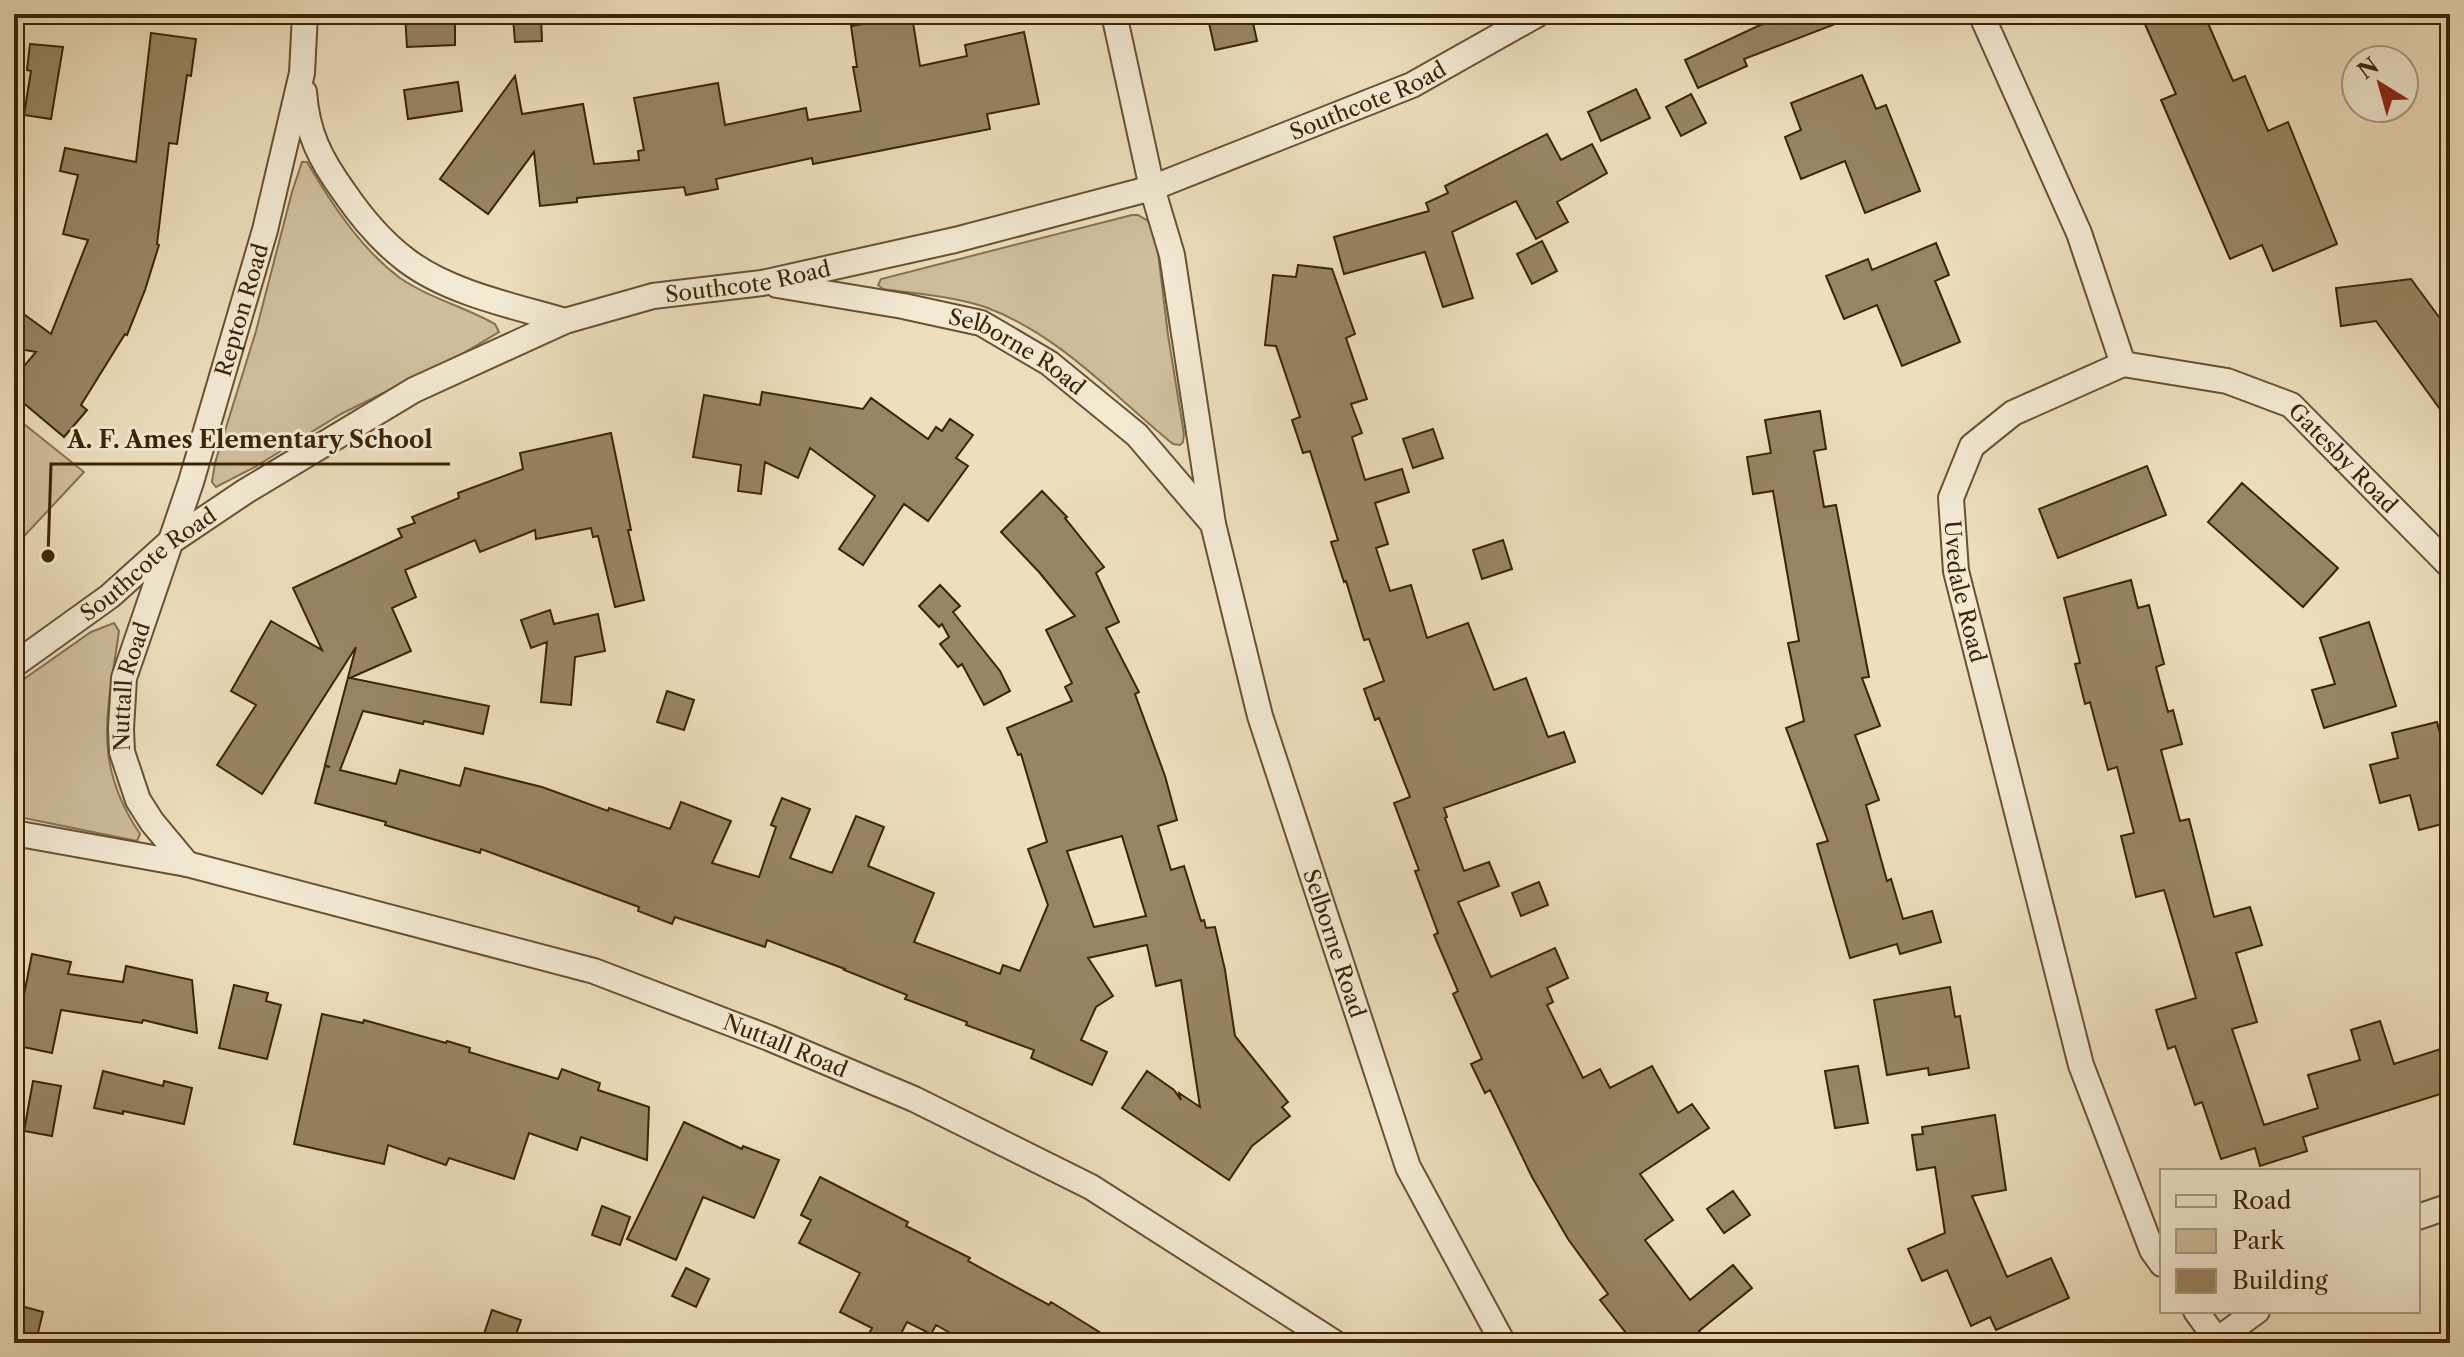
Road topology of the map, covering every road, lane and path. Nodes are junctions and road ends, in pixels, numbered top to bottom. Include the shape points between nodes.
1 (305, 14) edge
2 (1114, 14) edge
3 (1538, 14) edge
4 (1981, 14) edge
5 (302, 73) junction
6 (1152, 188) junction
7 (762, 283) junction
8 (565, 321) junction
9 (2123, 364) junction
10 (1213, 524) junction
11 (170, 542) junction
12 (2450, 566) edge
13 (14, 665) edge
14 (14, 833) edge
15 (187, 864) junction
16 (2450, 1206) edge
17 (2420, 1216) edge
18 (2160, 1261) edge
19 (2197, 1313) edge
20 (2254, 1313) edge
21 (2217, 1342) edge
22 (1335, 1343) edge
23 (1503, 1343) edge

1 - 5 street, Repton Road
2 - 6 street, Selborne Road
3 - 6 street, Southcote Road via 1412,85
4 - 9 street via 2079,233
5 - 8 street, Repton Road via 314,143 352,205 382,240 408,261 474,294
5 - 11 street, Repton Road via 265,230
6 - 7 street, Southcote Road
6 - 10 street, Selborne Road via 1172,255
7 - 8 street, Southcote Road via 653,296
7 - 10 street, Selborne Road via 981,323 1049,363 1137,435
8 - 11 street, Southcote Road via 414,390
9 - 12 street, Gatesby Road via 2227,381 2291,405
9 - 18 street, Uvedale Road via 2013,413 1972,446 1951,498 1956,571 2081,1065
10 - 23 street, Selborne Road via 1260,716 1408,1167
11 - 13 street, Southcote Road via 110,596
11 - 15 street, Nuttall Road via 124,678 121,741 138,800
14 - 15 street, Nuttall Road
15 - 22 street, Nuttall Road via 594,971 769,1038 914,1099 1091,1187
16 - 17 street
19 - 21 street
20 - 21 street

